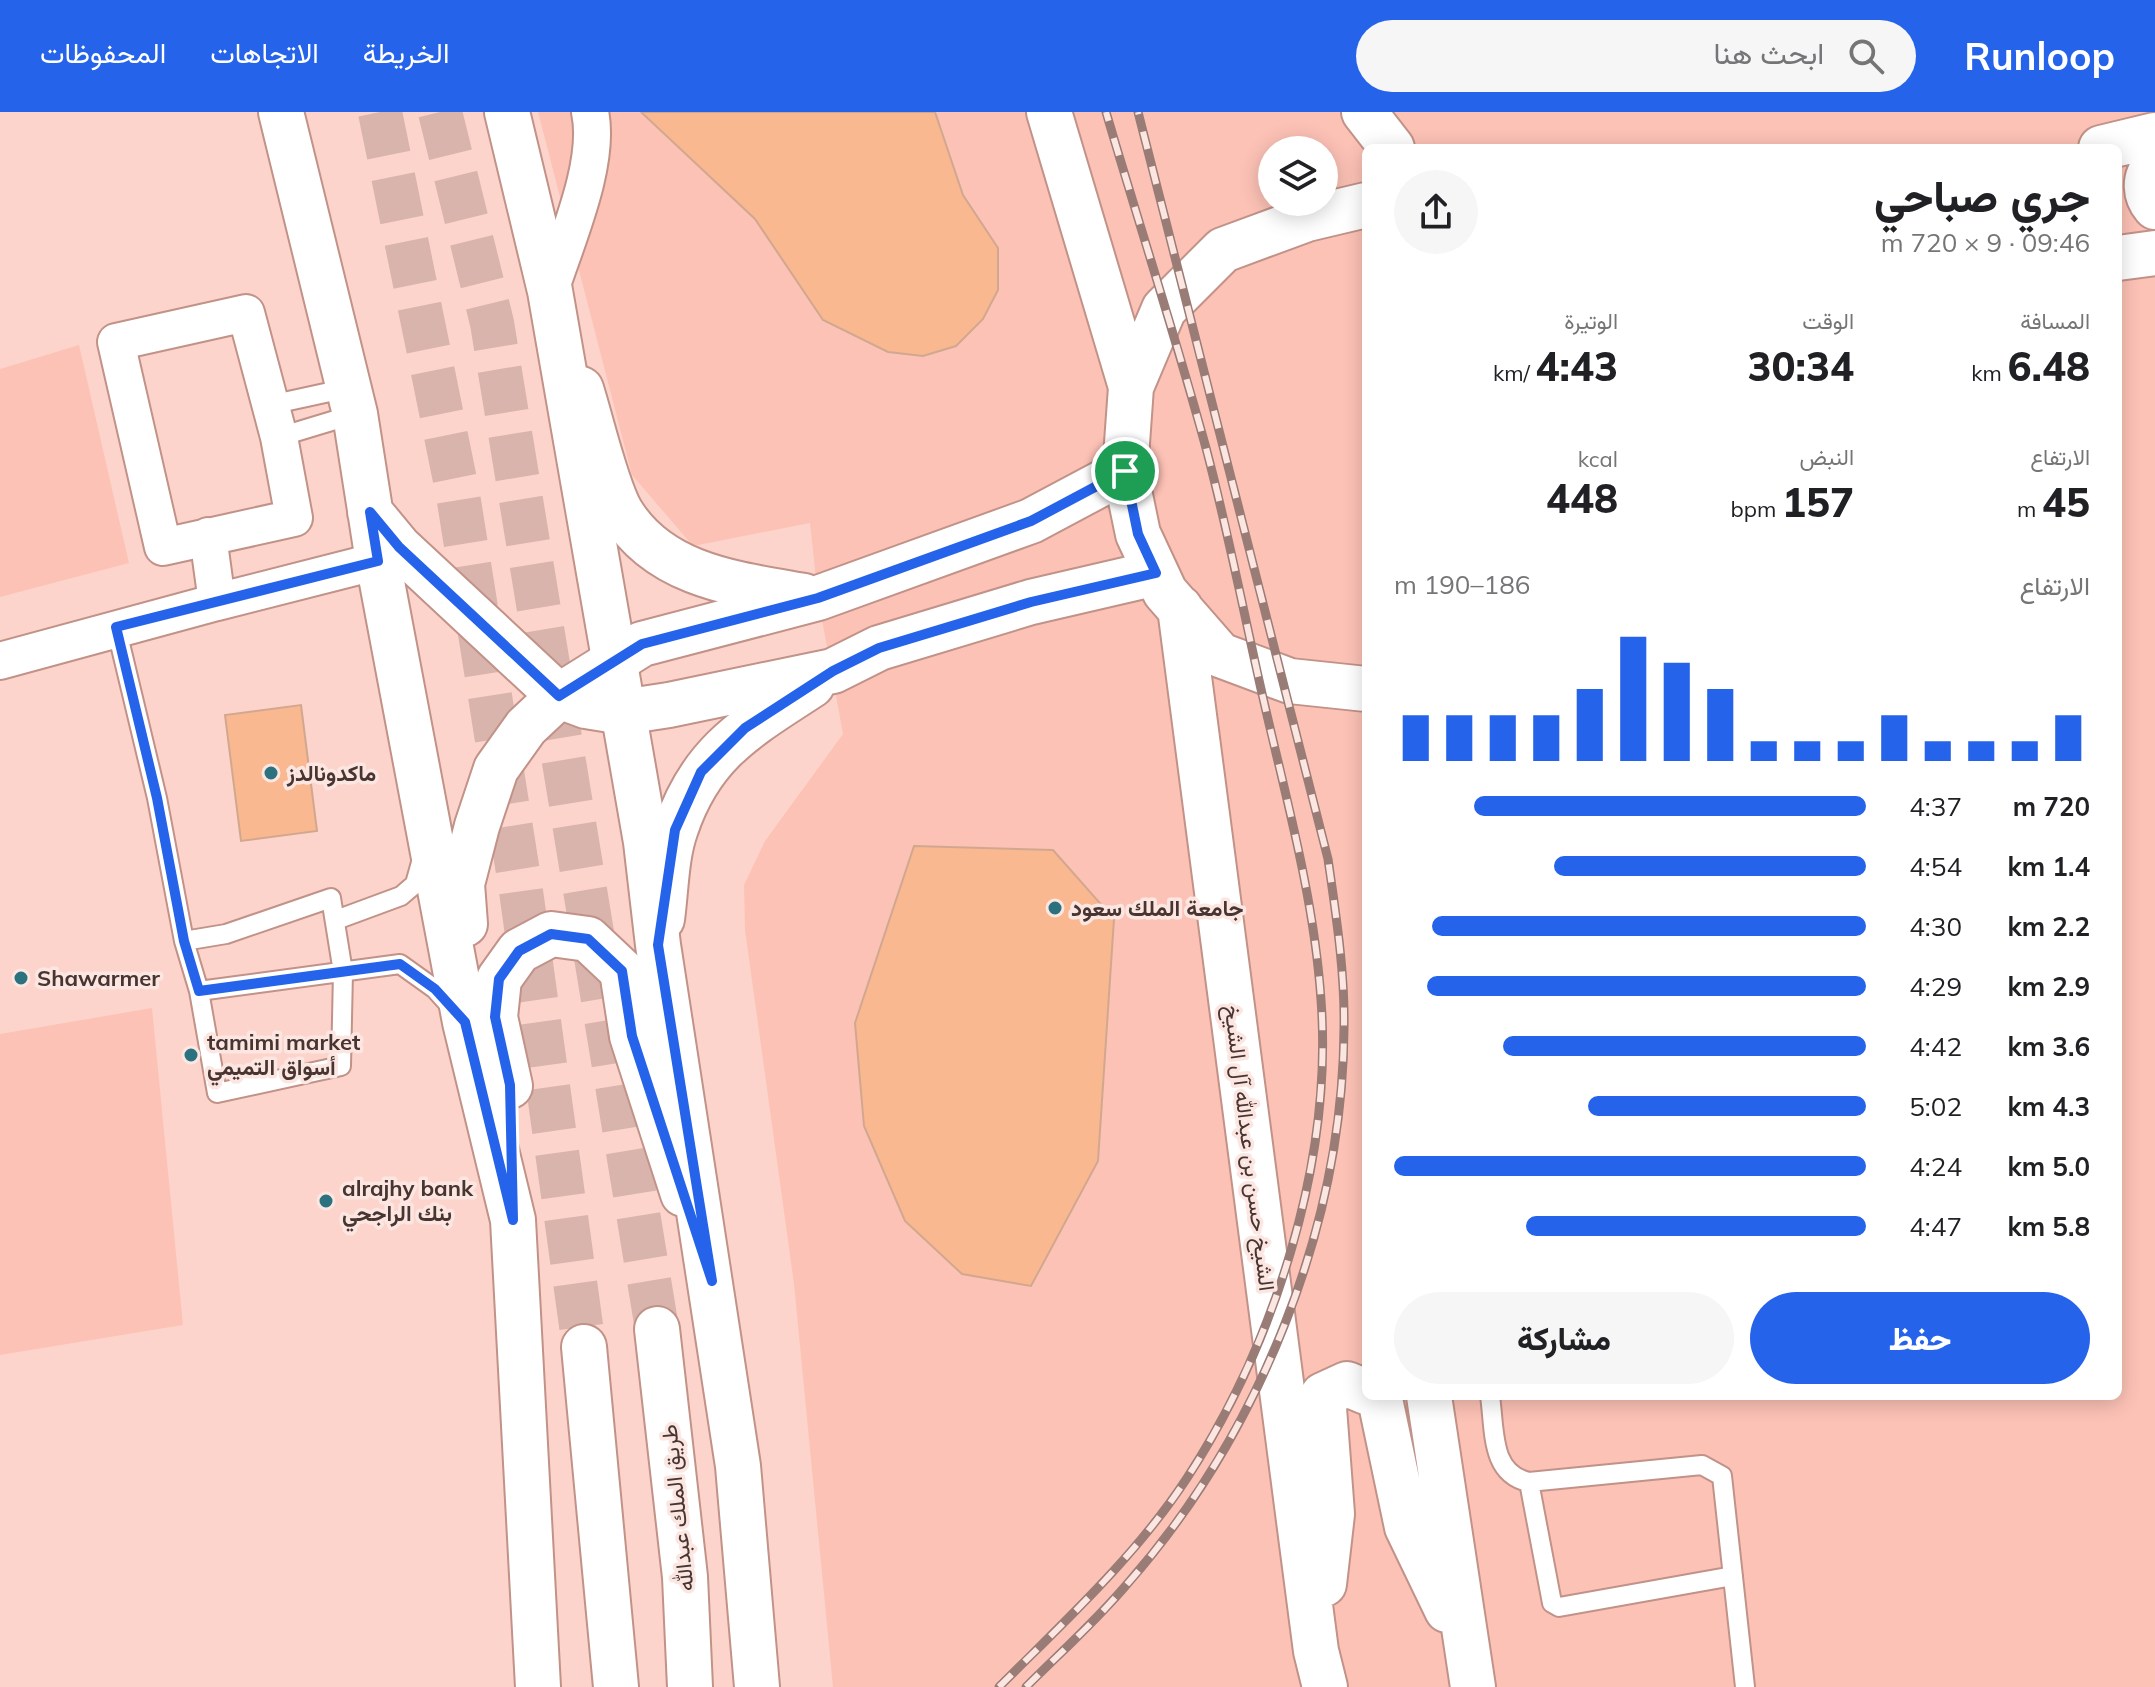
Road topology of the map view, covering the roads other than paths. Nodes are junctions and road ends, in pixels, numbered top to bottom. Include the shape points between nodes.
1 (281, 112) edge
2 (507, 112) edge
3 (590, 112) edge
4 (1049, 112) edge
5 (1364, 112) edge
6 (2155, 135) edge
7 (1389, 144) edge
8 (2118, 144) edge
9 (2155, 166) edge
10 (1362, 206) edge
11 (2155, 207) edge
12 (2155, 253) edge
13 (2122, 257) edge
14 (550, 291) junction
15 (1131, 387) junction
16 (352, 401) junction
17 (274, 421) junction
18 (1125, 471) junction
19 (370, 512) junction
20 (208, 536) junction
21 (378, 561) junction
22 (1168, 590) junction
23 (818, 598) junction
24 (217, 602) junction
25 (116, 627) junction
26 (613, 660) junction
27 (0, 661) edge
28 (833, 671) junction
29 (1362, 689) edge
30 (559, 696) junction
31 (623, 712) junction
32 (429, 834) junction
33 (336, 920) junction
34 (184, 941) junction
35 (658, 945) junction
36 (343, 972) junction
37 (199, 991) junction
38 (465, 1022) junction
39 (513, 1220) junction
40 (712, 1281) junction
41 (657, 1329) tunnel mouth
42 (584, 1347) tunnel mouth
43 (1362, 1390) edge
44 (1380, 1400) edge
45 (1430, 1400) edge
46 (1491, 1400) edge
47 (1529, 1482) junction
48 (1733, 1576) junction
49 (1469, 1668) edge
50 (1320, 1669) edge
51 (538, 1687) edge
52 (616, 1687) edge
53 (690, 1687) edge
54 (757, 1687) edge
55 (1745, 1687) edge

1 - 16 main road
2 - 14 main road
3 - 14 street via 594,132 581,194
4 - 15 main road, الشيخ حسن بن عبدالله آل الشيخ
5 - 7 main road
6 - 8 main road
9 - 11 main road via 2147,184 2147,198
10 - 15 main road, الشيخ حسن بن عبدالله آل الشيخ via 1307,219 1223,250 1164,309
12 - 13 main road
14 - 23 main road via 620,510 650,548 712,580
14 - 26 main road
15 - 18 main road, الشيخ حسن بن عبدالله آل الشيخ
16 - 17 lane
16 - 17 lane
16 - 19 main road
17 - 20 street via 294,518
17 - 20 street via 246,313 116,342 163,547
18 - 22 main road, الشيخ حسن بن عبدالله آل الشيخ via 1138,534
18 - 23 main road via 1031,521
19 - 21 main road
19 - 30 main road via 399,547
20 - 24 street
21 - 24 street
21 - 32 main road
22 - 28 main road via 1031,602 879,648
22 - 29 main road, الشيخ حسن بن عبدالله آل الشيخ via 1220,655 1290,681
22 - 50 main road, الشيخ حسن بن عبدالله آل الشيخ
23 - 26 main road via 642,644
24 - 25 street
25 - 27 street
25 - 34 lane
26 - 30 main road
26 - 31 main road
28 - 31 main road
28 - 35 main road via 745,728 701,772 675,830
30 - 31 main road
30 - 39 main road via 526,727 496,769 462,884 470,985
31 - 35 main road
32 - 33 lane via 415,884 401,896
32 - 38 main road
33 - 34 lane via 331,898 226,934
33 - 36 lane
34 - 37 lane
35 - 40 main road
36 - 37 lane
36 - 37 lane via 341,1066 217,1093
36 - 38 lane via 400,964 435,989
38 - 39 main road
39 - 40 main road via 510,1085 495,1017 499,979 519,951 551,934 588,939 622,971 632,1036
39 - 51 main road
40 - 54 main road via 738,1466
41 - 53 main road, طريق الملك عبدالله via 685,1577
42 - 52 main road
43 - 50 main road via 1347,1384 1323,1395 1332,1514
44 - 49 main road via 1407,1527
45 - 49 main road
46 - 47 lane via 1501,1466 1512,1478
47 - 48 lane via 1702,1465 1722,1476
47 - 48 lane via 1552,1603 1559,1607
48 - 55 lane

